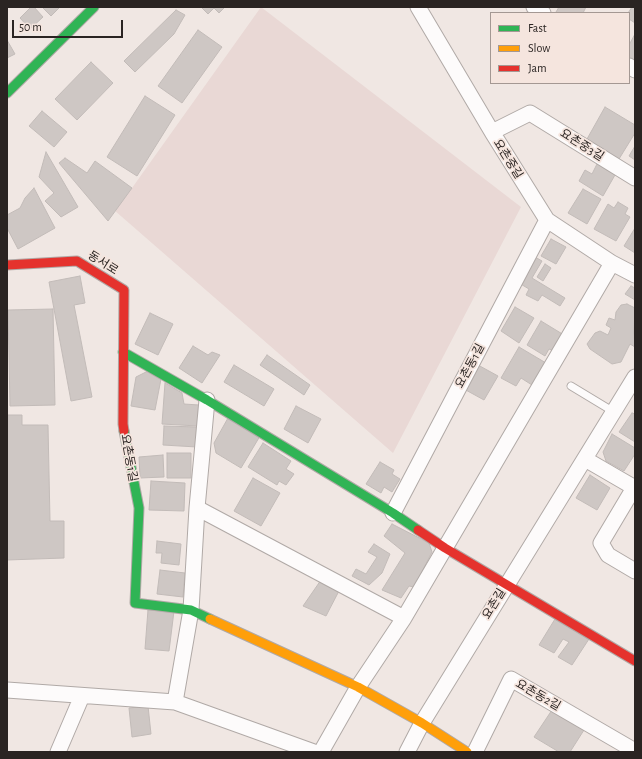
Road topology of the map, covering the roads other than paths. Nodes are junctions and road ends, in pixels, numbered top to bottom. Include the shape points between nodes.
1 (94, 7) edge
2 (418, 7) edge
3 (7, 93) edge
4 (492, 132) junction
5 (635, 178) edge
6 (547, 220) junction
7 (612, 263) junction
8 (7, 265) edge
9 (635, 275) edge
10 (123, 352) junction
11 (635, 377) edge
12 (570, 386) dead end
13 (207, 400) junction
14 (614, 412) junction
15 (585, 459) junction
16 (635, 488) edge
17 (197, 508) junction
18 (393, 513) junction
19 (445, 548) junction
20 (635, 570) edge
21 (507, 584) junction
22 (191, 610) junction
23 (404, 618) junction
24 (635, 660) edge
25 (358, 687) junction
26 (7, 690) edge
27 (82, 696) junction
28 (175, 702) junction
29 (422, 723) junction
30 (635, 751) edge
31 (58, 752) edge
32 (314, 752) edge
33 (321, 752) edge
34 (407, 752) edge
35 (467, 752) edge
36 (475, 752) edge

1 - 3 street
2 - 4 street, 요촌중길
4 - 5 street, 요촌중3길 via 530,113
4 - 6 street, 요촌중길
6 - 7 street, 요촌중길
6 - 18 street, 요촌동1길
7 - 9 street, 요촌중길
7 - 19 street
8 - 10 street, 동서로 via 77,261 124,290
10 - 13 street
10 - 22 street, 요촌동1길 via 123,424 139,508 135,603
11 - 14 street, 요촌길
12 - 14 lane
13 - 17 street
13 - 18 street
14 - 15 street, 요촌길
15 - 16 street
15 - 21 street, 요촌길
16 - 20 street via 602,543 608,555
17 - 22 street
17 - 23 street
18 - 19 street
19 - 21 street
19 - 23 street
21 - 24 street
21 - 29 street, 요촌길
22 - 25 street, 요촌동1길
22 - 28 street
23 - 25 street
25 - 29 street, 요촌동1길
25 - 33 street
26 - 27 street
27 - 28 street
27 - 31 street
28 - 32 street
29 - 34 street, 요촌길
29 - 35 street, 요촌동1길
30 - 36 street, 요촌동2길 via 511,679

